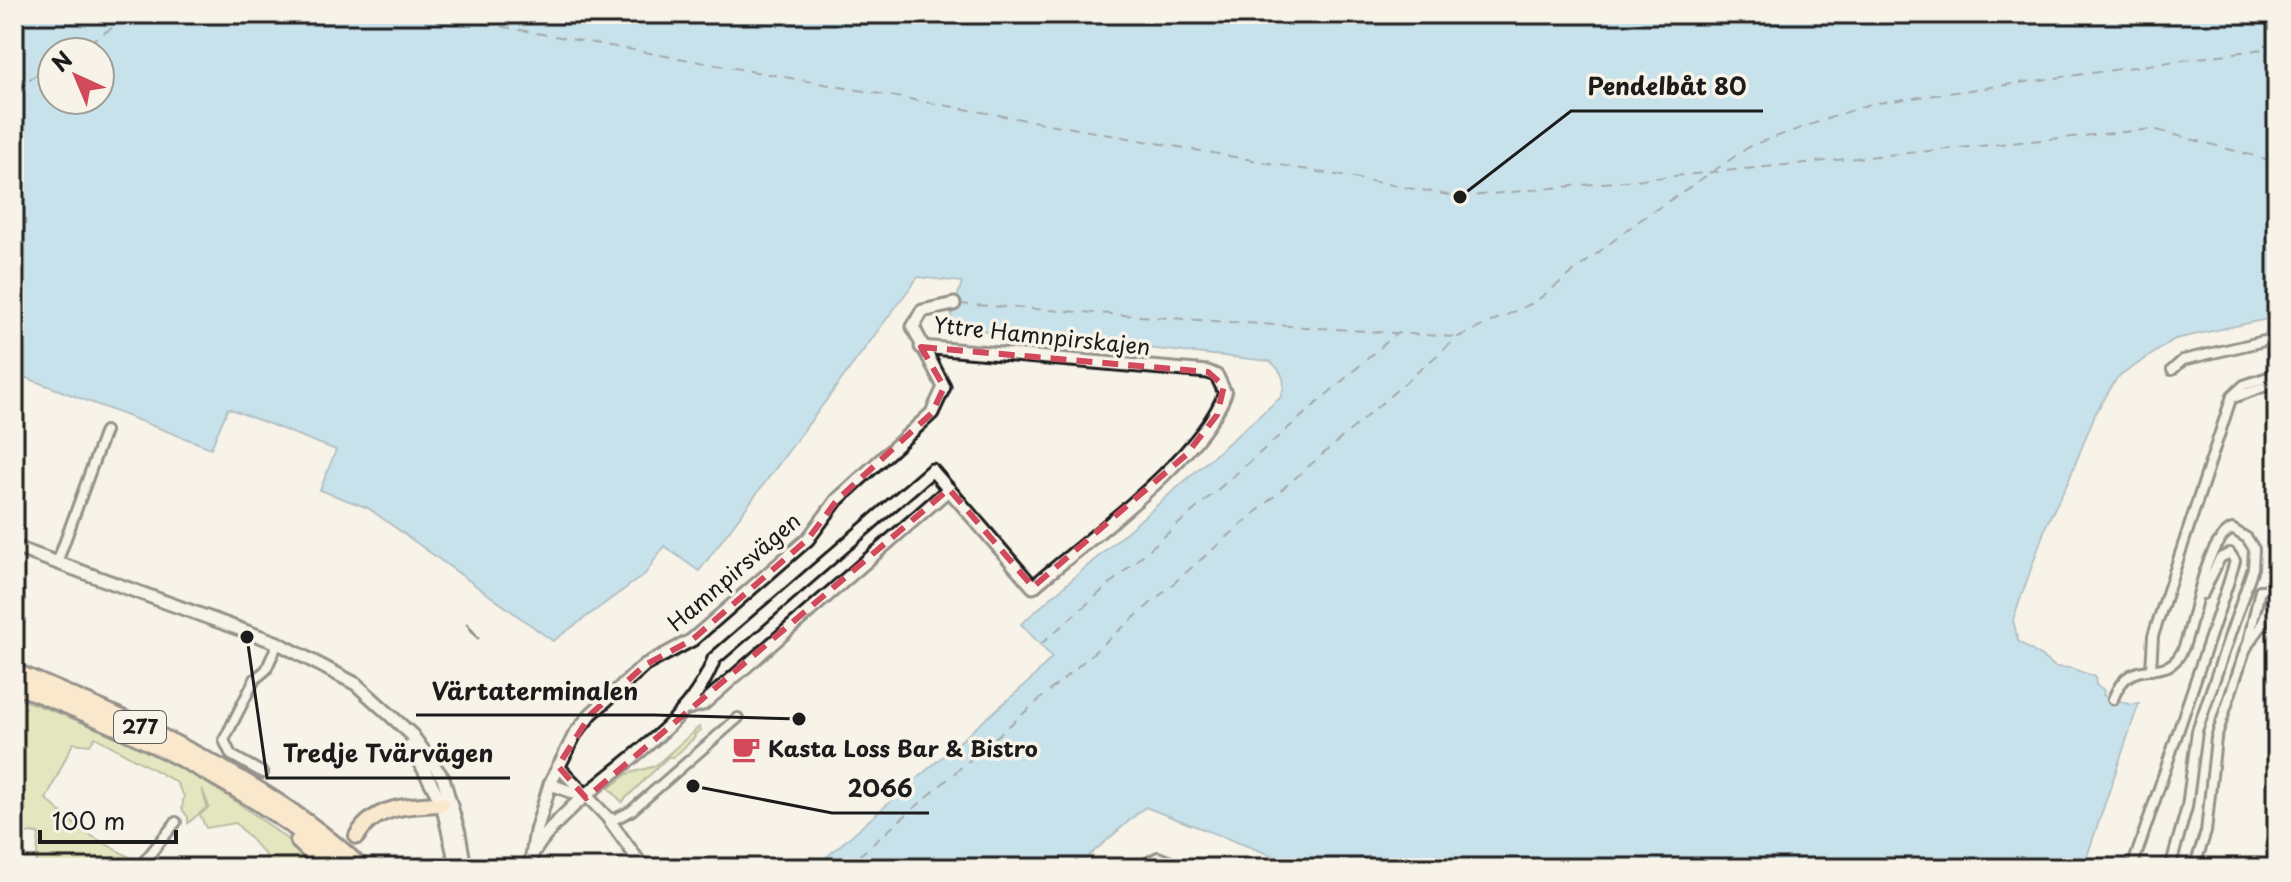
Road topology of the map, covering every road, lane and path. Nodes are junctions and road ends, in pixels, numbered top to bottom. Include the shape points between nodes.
1 (954, 304) dead end
2 (2277, 338) edge
3 (921, 347) junction
4 (2172, 370) dead end
5 (2277, 374) edge
6 (2277, 382) edge
7 (2230, 404) junction
8 (105, 431) dead end
9 (949, 489) junction
10 (14, 547) edge
11 (57, 563) junction
12 (2276, 587) edge
13 (2198, 602) junction
14 (278, 643) junction
15 (2246, 647) junction
16 (2151, 670) junction
17 (14, 671) edge
18 (14, 685) edge
19 (2113, 699) dead end
20 (684, 709) junction
21 (738, 718) dead end
22 (558, 766) junction
23 (263, 773) dead end
24 (550, 784) junction
25 (256, 798) junction
26 (586, 798) junction
27 (446, 804) junction
28 (607, 817) junction
29 (176, 822) dead end
30 (357, 836) dead end
31 (534, 851) junction
32 (139, 868) edge
33 (327, 868) edge
34 (345, 868) edge
35 (362, 868) edge
36 (457, 868) edge
37 (465, 868) edge
38 (530, 868) edge
39 (644, 868) edge
40 (1138, 868) edge
41 (1185, 868) edge
42 (2132, 868) edge
43 (2170, 868) edge
44 (2194, 868) edge

1 - 3 main road, Yttre Hamnpirskajen via 917,316 913,334
2 - 4 street via 2183,360
3 - 9 main road, Yttre Hamnpirskajen via 1208,372 1224,386 1217,415 1186,455 1033,587
3 - 22 main road, Hamnpirsvägen via 942,381 943,392 932,413 837,500 797,549 692,640 645,665 591,714
5 - 7 street via 2244,385
6 - 7 street via 2244,392
7 - 16 street via 2153,636
8 - 11 street
9 - 20 main road, Hamnpirsvägen via 703,704
9 - 20 main road, Hamnpirsvägen via 932,470 714,659 704,687
10 - 11 main road
11 - 14 main road
12 - 15 street via 2261,627
12 - 15 street via 2260,590
13 - 16 street via 2176,661
13 - 42 street via 2220,558 2230,553 2235,561 2228,584
13 - 43 street via 2217,542 2232,529 2240,532 2254,549 2253,568 2197,731 2187,807
14 - 23 street via 224,740 231,755
14 - 27 main road via 346,677 391,714
15 - 44 street via 2216,738 2206,832
16 - 19 street via 2129,673
17 - 25 highway, 277 via 163,738
18 - 25 highway, 277 via 120,729
20 - 26 main road, Hamnpirsvägen
21 - 28 street via 631,811
22 - 24 main road, Hamnpirsvägen
22 - 26 street
24 - 26 street
24 - 31 main road, Hamnpirsvägen
25 - 33 highway
25 - 34 highway, 277
25 - 35 highway, 277 via 329,838
26 - 28 street
26 - 31 main road, Hamnpirsvägen
27 - 30 highway via 385,811 370,819
27 - 36 main road
27 - 37 main road
28 - 39 street
29 - 32 street
31 - 38 main road, Hamnpirsvägen
40 - 41 street via 1158,857

